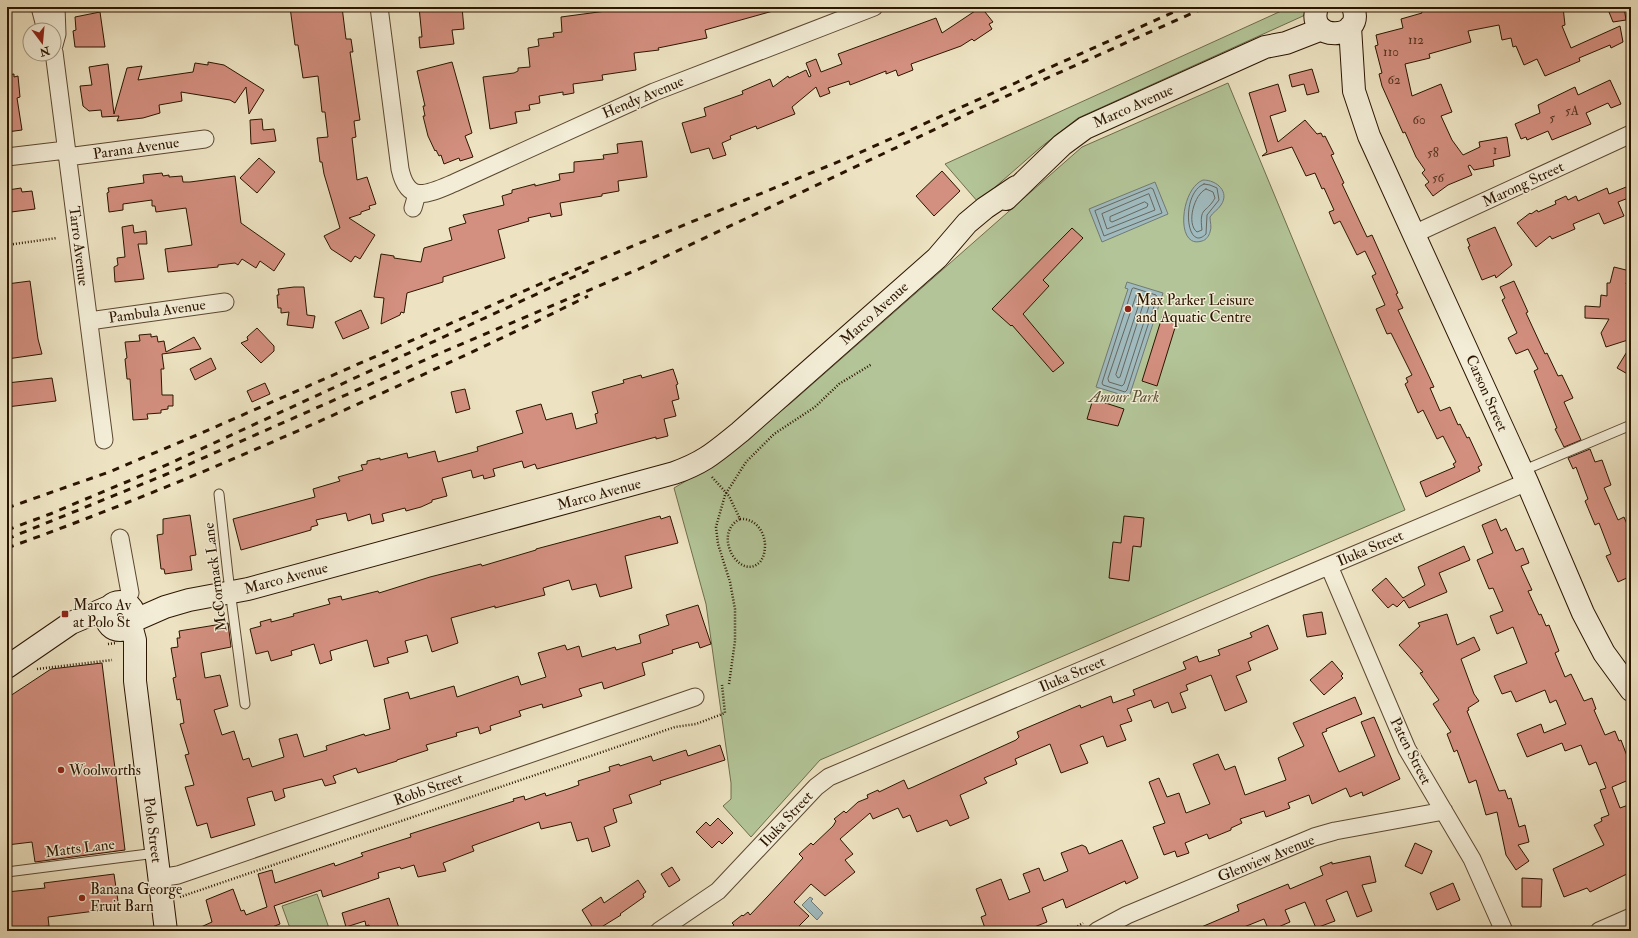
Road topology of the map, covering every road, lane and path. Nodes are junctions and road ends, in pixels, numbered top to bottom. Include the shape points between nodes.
1 (40, 7) edge
2 (56, 7) edge
3 (379, 7) edge
4 (874, 7) edge
5 (1357, 15) edge
6 (1320, 19) edge
7 (44, 22) edge
8 (57, 22) edge
9 (55, 62) edge
10 (1354, 91) junction
11 (1631, 134) edge
12 (205, 139) dead end
13 (67, 153) junction
14 (7, 157) edge
15 (1414, 234) junction
16 (57, 238) dead end
17 (7, 245) edge
18 (225, 302) dead end
19 (89, 320) junction
20 (872, 364) dead end
21 (1631, 425) edge
22 (104, 440) dead end
23 (712, 477) dead end
24 (1525, 477) junction
25 (726, 492) junction
26 (219, 494) dead end
27 (740, 519) junction
28 (120, 538) dead end
29 (1329, 566) junction
30 (231, 592) junction
31 (121, 617) junction
32 (112, 660) dead end
33 (7, 667) edge
34 (34, 669) dead end
35 (729, 684) dead end
36 (722, 685) dead end
37 (1631, 690) edge
38 (695, 697) dead end
39 (245, 704) dead end
40 (1444, 812) junction
41 (156, 853) junction
42 (7, 872) edge
43 (159, 878) junction
44 (180, 897) dead end
45 (1631, 917) edge
46 (166, 931) edge
47 (659, 931) edge
48 (1097, 931) edge
49 (1504, 931) edge
50 (1599, 931) edge

1 - 7 street
2 - 8 street
3 - 4 street, Hendy Avenue via 400,169 405,186 415,201 666,86
5 - 6 street via 1338,34
5 - 10 street, Carson Street
6 - 10 street, Carson Street
6 - 30 street, Marco Avenue via 1286,43 1265,47 1095,123 1067,142 1016,188 967,223 940,255 740,432 694,466
9 - 13 street, Tarro Avenue
10 - 15 street, Carson Street via 1369,136
11 - 15 street, Marong Street
12 - 13 street, Parana Avenue
13 - 14 street, Parana Avenue
13 - 19 street, Tarro Avenue
15 - 24 street, Carson Street
16 - 17 path
18 - 19 street, Pambula Avenue
19 - 22 street, Tarro Avenue
20 - 25 path via 839,384 815,407 774,434 746,462
21 - 24 lane
23 - 25 path
24 - 29 street, Iluka Street
24 - 37 street, Carson Street via 1594,636
25 - 27 path via 733,501
25 - 35 path via 716,527 735,609 735,641
26 - 30 lane, McCormack Lane
27 - 27 path via 734,522 728,534 729,548 741,564 752,566 761,561 765,541 756,524 747,519
28 - 31 street, Polo Street via 130,593
29 - 40 street, Paten Street via 1405,744
29 - 47 street, Iluka Street via 829,776 816,786 718,891
30 - 31 street, Marco Avenue
30 - 39 lane, McCormack Lane
31 - 33 street, Marco Avenue via 71,623
31 - 41 street, Polo Street via 135,640 135,680
32 - 34 path
36 - 44 path via 725,713 708,720 675,727
38 - 43 street, Robb Street via 178,875
40 - 48 street, Glenview Avenue via 1314,837 1127,915
40 - 49 street, Paten Street via 1476,868
41 - 42 lane, Matts Lane
41 - 43 street, Polo Street
43 - 46 street, Polo Street
45 - 50 street

